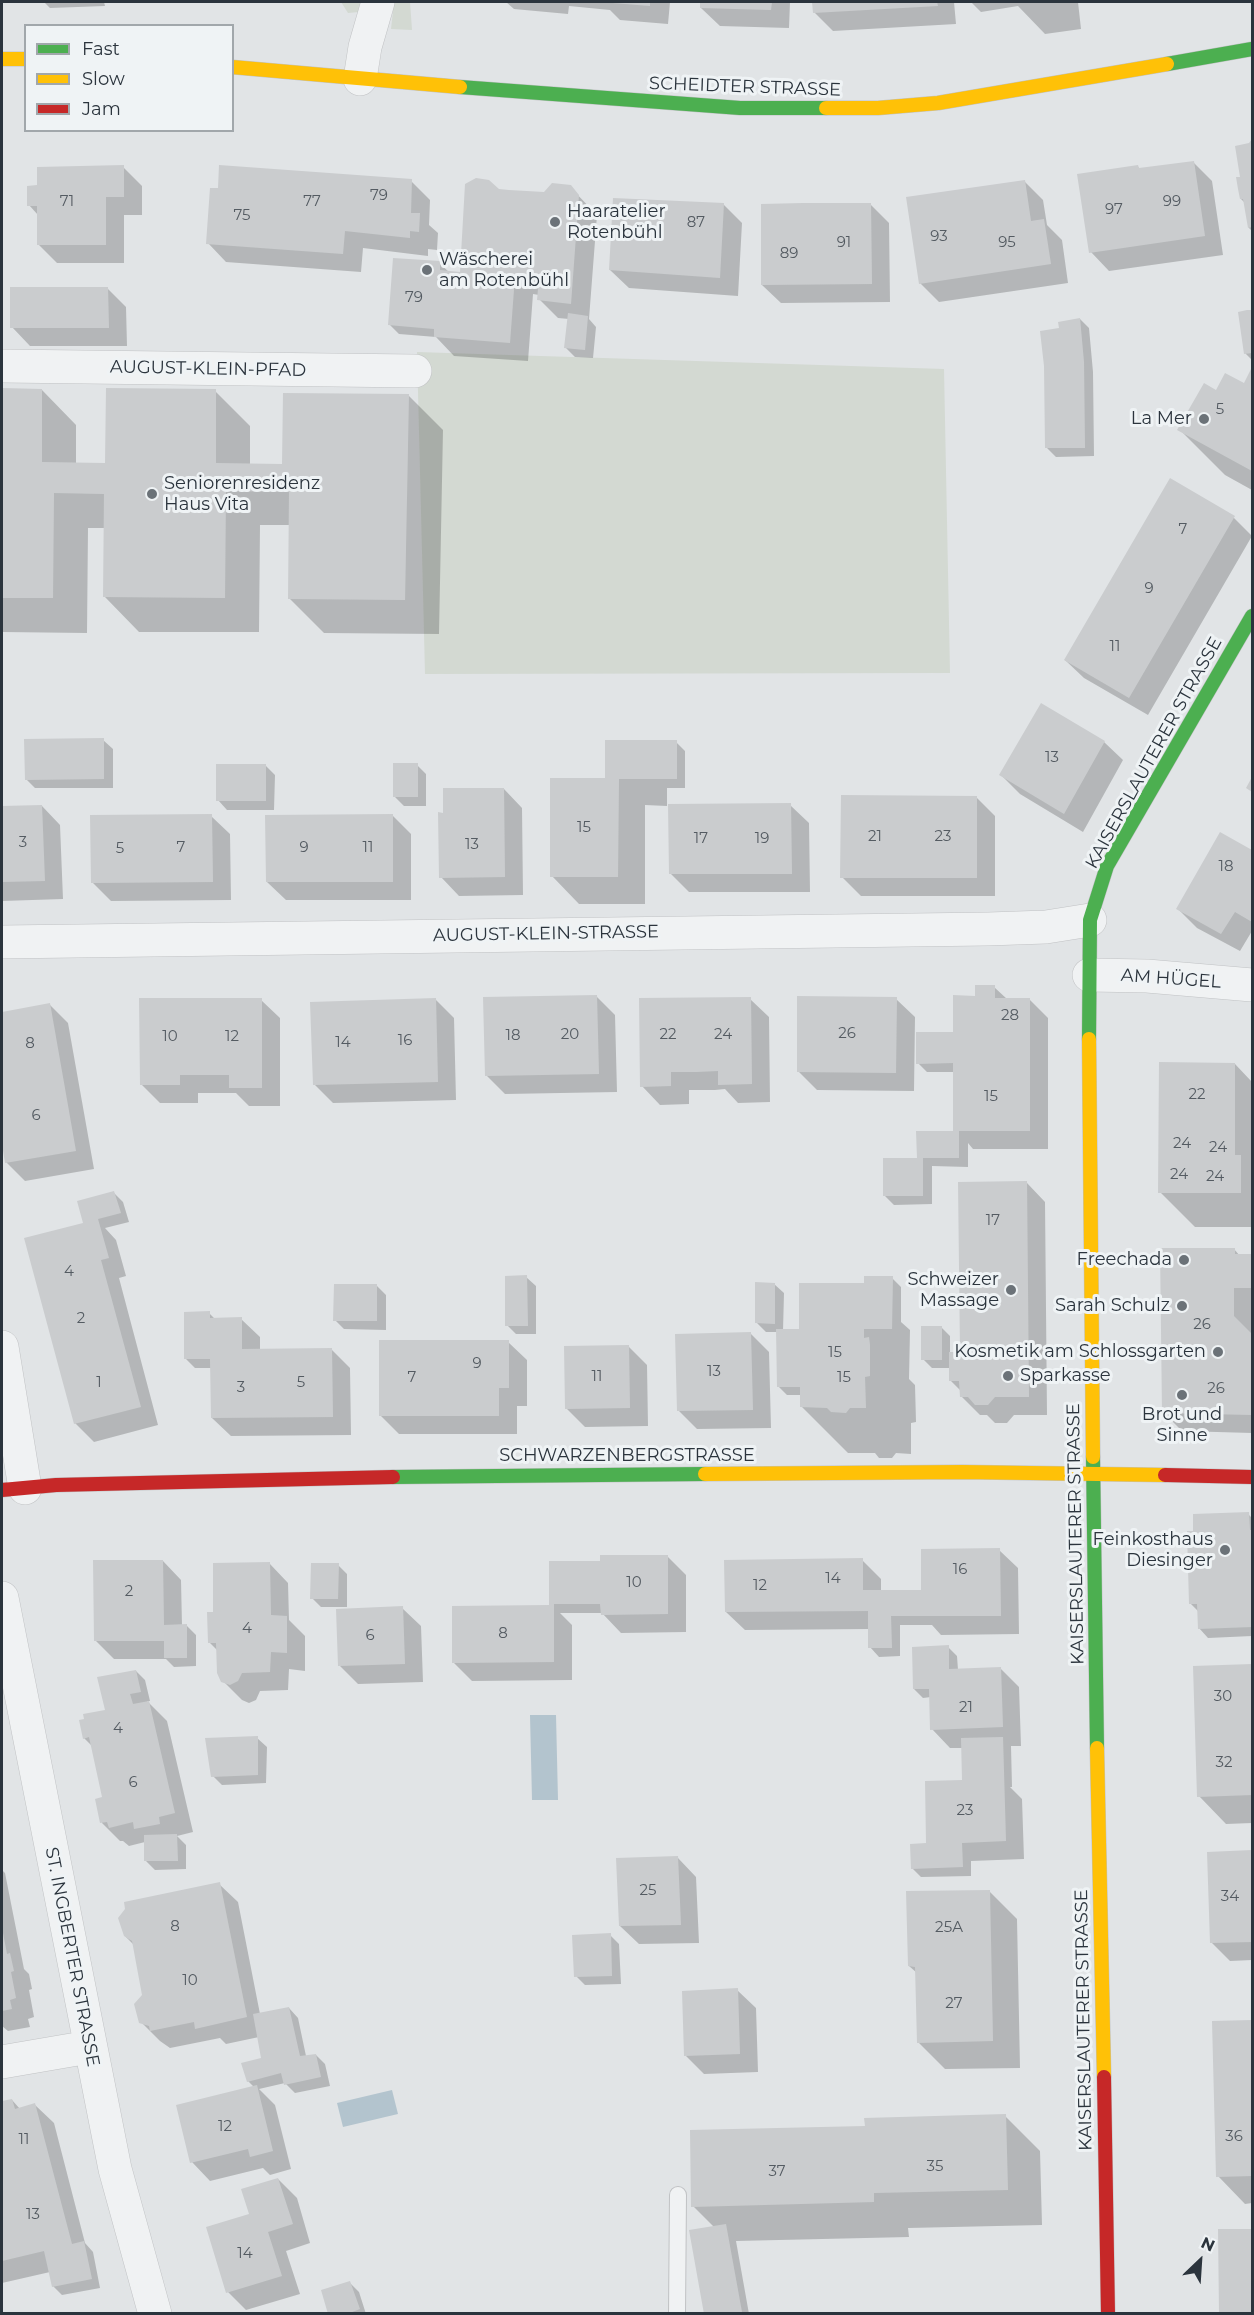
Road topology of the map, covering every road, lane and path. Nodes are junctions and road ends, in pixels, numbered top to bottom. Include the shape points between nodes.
1 (378, 2) edge
2 (1252, 49) edge
3 (2, 59) edge
4 (24, 59) edge
5 (234, 67) edge
6 (360, 79) junction
7 (2, 366) edge
8 (416, 371) dead end
9 (1252, 616) edge
10 (1090, 921) junction
11 (2, 942) edge
12 (1089, 975) junction
13 (1252, 985) edge
14 (2, 1347) edge
15 (1094, 1474) junction
16 (1252, 1477) edge
17 (13, 1489) edge
18 (2, 1598) edge
19 (89, 2047) junction
20 (2, 2062) edge
21 (678, 2195) dead end
22 (155, 2313) edge
23 (677, 2313) edge
24 (1108, 2313) edge

1 - 6 street
2 - 6 street, SCHEIDTER STRASSE via 938,103 878,108 740,108
3 - 4 street
5 - 6 street, SCHEIDTER STRASSE
7 - 8 street, AUGUST-KLEIN-PFAD
9 - 10 street, KAISERSLAUTERER STRASSE via 1107,866
10 - 11 street, AUGUST-KLEIN-STRASSE via 988,929
10 - 12 street, KAISERSLAUTERER STRASSE
12 - 13 street, AM HÜGEL
12 - 15 street, KAISERSLAUTERER STRASSE
14 - 17 street
15 - 16 street, SCHWARZENBERGSTRASSE
15 - 17 street, SCHWARZENBERGSTRASSE via 499,1475 178,1481
15 - 24 street, KAISERSLAUTERER STRASSE
18 - 19 street, ST. INGBERTER STRASSE
19 - 20 street
19 - 22 street, ST. INGBERTER STRASSE via 115,2169
21 - 23 lane

